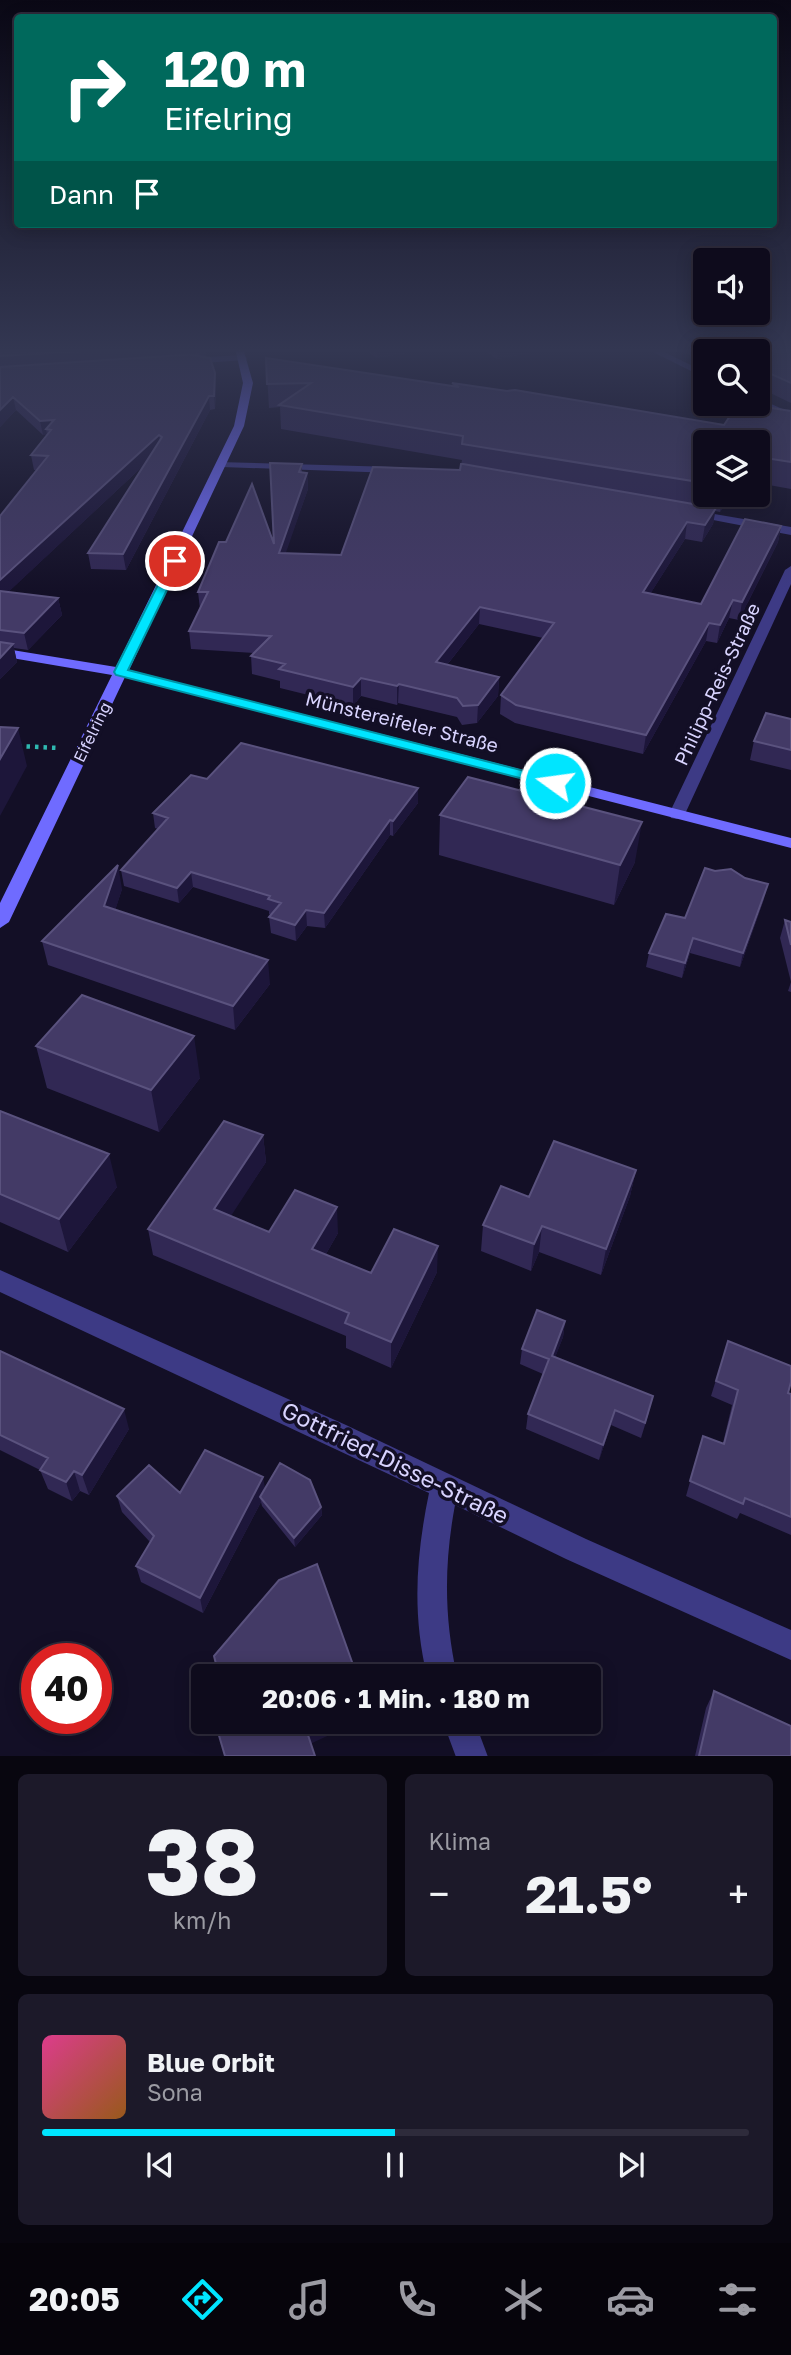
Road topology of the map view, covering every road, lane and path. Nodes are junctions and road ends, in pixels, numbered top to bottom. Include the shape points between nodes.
1 (237, 430) edge
2 (222, 464) junction
3 (411, 470) edge
4 (673, 509) edge
5 (791, 531) edge
6 (791, 570) edge
7 (0, 652) edge
8 (121, 672) junction
9 (13, 746) edge
10 (83, 750) junction
11 (677, 814) junction
12 (791, 843) edge
13 (0, 922) edge
14 (0, 1281) edge
15 (444, 1488) junction
16 (791, 1645) edge
17 (439, 1664) edge
18 (463, 1734) edge
19 (472, 1756) edge

1 - 2 main road, Eifelring
2 - 3 street
2 - 8 main road, Eifelring
4 - 5 street
6 - 11 street, Philipp-Reis-Straße
7 - 8 main road, Münstereifeler Straße
8 - 10 main road, Eifelring
8 - 11 main road, Münstereifeler Straße
9 - 10 path
10 - 13 main road, Eifelring
11 - 12 main road, Münstereifeler Straße
14 - 15 street, Gottfried-Disse-Straße via 337,1434
15 - 16 street, Gottfried-Disse-Straße
15 - 17 street via 430,1559 428,1601
18 - 19 street

